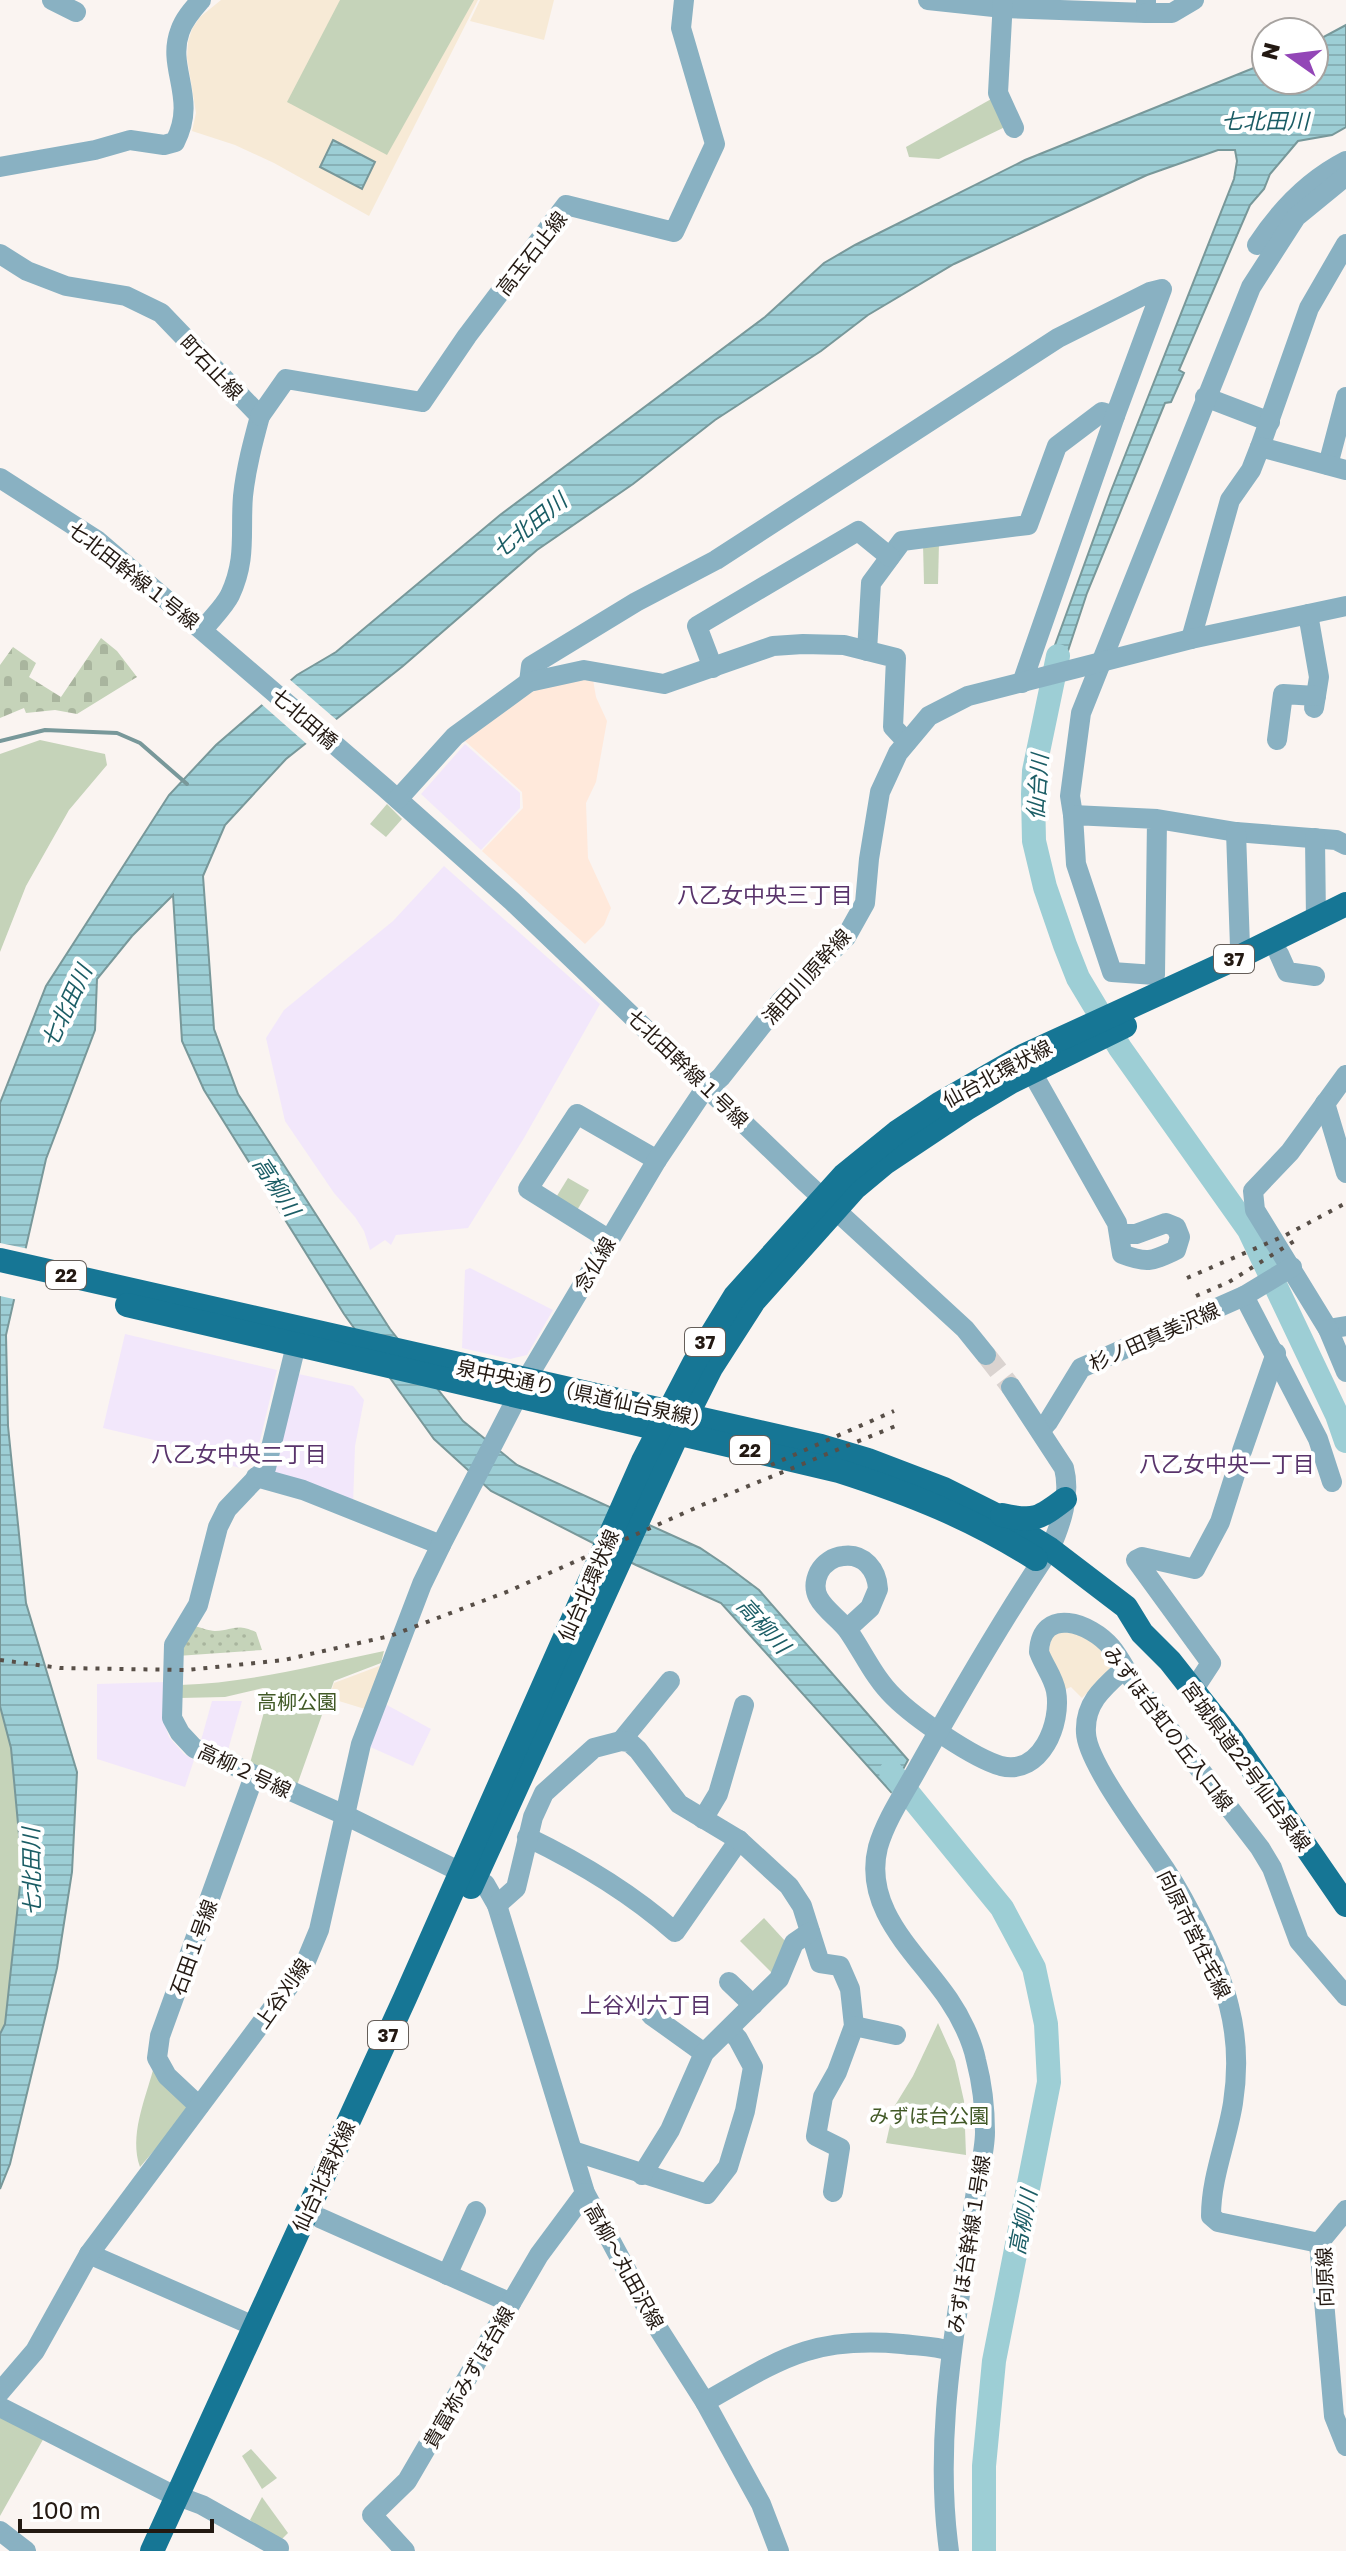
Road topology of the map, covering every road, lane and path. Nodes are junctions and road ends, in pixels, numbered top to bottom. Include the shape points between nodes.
1 (52, 0) edge
2 (201, 0) edge
3 (684, 0) edge
4 (928, 0) edge
5 (1194, 0) edge
6 (1003, 4) edge
7 (1073, 5) edge
8 (1146, 6) edge
9 (76, 12) dead end
10 (1014, 128) dead end
11 (1346, 161) edge
12 (0, 167) edge
13 (1346, 176) edge
14 (1346, 244) edge
15 (1257, 245) dead end
16 (0, 254) edge
17 (1205, 397) junction
18 (1346, 397) edge
19 (260, 416) junction
20 (1115, 416) junction
21 (1270, 422) junction
22 (1260, 447) junction
23 (1337, 468) edge
24 (0, 478) edge
25 (890, 557) junction
26 (1346, 606) edge
27 (1308, 614) junction
28 (203, 630) junction
29 (1191, 639) junction
30 (226, 649) joint
31 (867, 651) junction
32 (1094, 664) junction
33 (713, 668) junction
34 (529, 682) junction
35 (1024, 682) junction
36 (1277, 740) dead end
37 (907, 742) junction
38 (391, 793) junction
39 (1073, 815) junction
40 (1157, 819) junction
41 (1236, 832) junction
42 (1315, 838) junction
43 (1346, 845) edge
44 (1346, 904) edge
45 (1316, 920) junction
46 (1346, 922) edge
47 (1279, 954) junction
48 (1243, 955) junction
49 (1315, 976) dead end
50 (1124, 1018) junction
51 (1027, 1064) junction
52 (1346, 1075) edge
53 (704, 1092) junction
54 (1325, 1103) junction
55 (1346, 1128) edge
56 (657, 1160) junction
57 (1346, 1173) edge
58 (829, 1204) junction
59 (608, 1239) junction
60 (1121, 1244) dead end
61 (0, 1260) edge
62 (1287, 1270) junction
63 (0, 1277) edge
64 (1247, 1294) junction
65 (129, 1297) junction
66 (1337, 1328) edge
67 (296, 1345) junction
68 (358, 1351) junction
69 (1276, 1353) junction
70 (986, 1355) tunnel mouth
71 (1346, 1372) edge
72 (1011, 1387) tunnel mouth
73 (521, 1388) junction
74 (673, 1422) junction
75 (1041, 1430) junction
76 (256, 1477) junction
77 (1332, 1482) dead end
78 (469, 1493) joint
79 (1065, 1499) junction
80 (992, 1513) junction
81 (441, 1545) junction
82 (1046, 1556) junction
83 (847, 1629) dead end
84 (1124, 1669) junction
85 (670, 1681) dead end
86 (1194, 1689) junction
87 (744, 1705) dead end
88 (934, 1740) junction
89 (621, 1741) junction
90 (254, 1776) junction
91 (347, 1816) junction
92 (703, 1819) junction
93 (527, 1837) junction
94 (739, 1840) junction
95 (468, 1875) junction
96 (497, 1905) junction
97 (1346, 1905) edge
98 (810, 1932) junction
99 (729, 1982) dead end
100 (1346, 1996) edge
101 (753, 2005) junction
102 (651, 2015) dead end
103 (854, 2026) junction
104 (729, 2029) junction
105 (896, 2035) dead end
106 (704, 2053) junction
107 (199, 2106) junction
108 (573, 2151) junction
109 (642, 2175) junction
110 (833, 2192) dead end
111 (585, 2193) junction
112 (1346, 2210) edge
113 (476, 2211) dead end
114 (320, 2218) junction
115 (1319, 2243) junction
116 (89, 2254) junction
117 (447, 2275) junction
118 (511, 2303) junction
119 (254, 2326) junction
120 (951, 2351) junction
121 (0, 2392) edge
122 (705, 2402) junction
123 (0, 2407) edge
124 (1346, 2446) edge
125 (183, 2498) junction
126 (0, 2531) edge
127 (26, 2551) edge
128 (152, 2551) edge
129 (167, 2551) edge
130 (278, 2551) edge
131 (405, 2551) edge
132 (779, 2551) edge
133 (949, 2551) edge

1 - 9 street
2 - 12 street via 179,32 185,104 175,142 130,140
3 - 19 street, 高玉石止線 via 681,28 715,144 674,232 566,205 422,402 286,379
4 - 6 street
5 - 8 street via 1172,13
6 - 7 street
6 - 10 street via 998,93
7 - 8 street
11 - 15 street via 1287,205
13 - 17 street via 1296,217 1251,287
14 - 21 street via 1309,308
16 - 19 street, 町石止線 via 66,286 126,296 161,313
17 - 21 street
17 - 32 street
18 - 23 street
19 - 28 street, 町石止線 via 249,456 238,572 229,597
20 - 25 street via 1102,412 1057,446 1028,525 902,541
20 - 34 street via 1162,289 1058,338 716,560 531,666
20 - 35 street
21 - 22 street
22 - 23 street
22 - 29 street via 1230,500
24 - 28 street, 七北田幹線１号線 via 98,541
25 - 31 street via 871,583
25 - 33 street via 858,531 697,626
26 - 27 street
27 - 29 street
27 - 36 street via 1319,677 1315,702 1283,694
28 - 30 street, 七北田幹線１号線
29 - 32 street
30 - 38 street, 七北田橋
31 - 33 street via 844,645 773,646
31 - 37 street via 896,658 893,727
32 - 35 street, 浦田川原幹線
32 - 39 street via 1081,713 1070,796
33 - 34 street via 664,684 584,670
34 - 38 street via 455,736
35 - 37 street, 浦田川原幹線 via 968,696 929,716
37 - 53 street, 浦田川原幹線 via 880,792 865,903 846,937 781,1001
38 - 53 street, 七北田幹線１号線 via 522,911
39 - 40 street
39 - 40 street via 1076,864 1112,972 1155,975
40 - 41 street
41 - 42 street
41 - 48 street
42 - 43 street
42 - 45 street
44 - 45 main road, 仙台北環状線 / 37
45 - 48 main road, 仙台北環状線 / 37
46 - 47 main road, 仙台北環状線 / 37
47 - 49 street via 1287,972
47 - 50 main road, 仙台北環状線 / 37
48 - 50 main road, 仙台北環状線 / 37
50 - 51 main road, 仙台北環状線 / 37
51 - 58 main road, 仙台北環状線 / 37 via 939,1104 897,1132 844,1175
51 - 60 street via 1117,1223
52 - 54 street
53 - 56 street, 念仏線
53 - 58 street, 七北田幹線１号線
54 - 55 street via 1343,1117
54 - 57 street
54 - 62 street via 1253,1191 1255,1210
56 - 59 street, 念仏線
56 - 59 street via 577,1114 528,1189
58 - 70 street, 七北田幹線１号線 via 965,1329
58 - 74 main road, 仙台北環状線 / 37 via 754,1301
59 - 73 street, 念仏線
61 - 65 main road, 22
62 - 64 street, 杉ノ田真美沢線
62 - 66 street
63 - 65 main road, 22
64 - 69 street
64 - 75 street, 杉ノ田真美沢線 via 1081,1368
65 - 67 main road, 22
65 - 68 main road, 22
66 - 71 street
67 - 68 main road, 22
67 - 76 street, 高柳２号線 via 266,1468
68 - 73 main road, 泉中央通り（県道仙台泉線） / 22 via 429,1359
68 - 73 main road, 泉中央通り（県道仙台泉線） / 22 via 443,1380
69 - 77 street via 1318,1439
69 - 86 street via 1220,1522 1195,1569 1136,1560 1211,1663
72 - 75 street
73 - 74 main road, 泉中央通り（県道仙台泉線） / 22
73 - 78 street, 念仏線
74 - 80 main road, 泉中央通り（県道仙台泉線） / 22 via 821,1446 944,1489
74 - 82 main road, 泉中央通り（県道仙台泉線） / 22 via 904,1492
74 - 95 main road, 仙台北環状線 / 37
75 - 79 street via 1064,1468
76 - 81 street via 303,1490
76 - 90 street, 高柳２号線 via 218,1527 198,1605 174,1645 172,1718 194,1748
78 - 81 street, 上谷刈線
79 - 80 main road via 1034,1519
79 - 82 street
80 - 82 main road, 泉中央通り（県道仙台泉線） / 22
81 - 91 street, 上谷刈線 via 361,1744
82 - 86 main road, 宮城県道22号仙台泉線 / 22 via 1126,1607 1142,1633
82 - 88 street
83 - 88 street via 881,1683
84 - 88 street, みずほ台虹の丘入口線 via 1112,1647 1085,1626 1072,1621 1053,1627 1039,1652 1051,1675 1057,1707 1044,1750 1020,1766 1000,1765
84 - 100 street, みずほ台虹の丘入口線 via 1260,1848 1299,1941
84 - 115 street, 向原市営住宅線 via 1090,1706 1088,1749 1190,1915 1220,1980 1234,2036 1233,2104 1211,2216 1218,2222
85 - 89 street
86 - 97 main road, 宮城県道22号仙台泉線 / 22
87 - 92 street via 718,1794
88 - 120 street, みずほ台幹線１号線 via 888,1824 878,1848 876,1873 884,1909 901,1940 950,2001 976,2057 982,2094 985,2134
89 - 92 street via 638,1750 679,1804
89 - 93 street via 594,1748 544,1793
90 - 91 street, 高柳２号線
90 - 107 street, 石田１号線 via 157,2058 167,2076
91 - 95 street, 高柳２号線
91 - 107 street, 上谷刈線 via 319,1930 304,1966
92 - 94 street
93 - 94 street via 606,1881 675,1932
93 - 96 street via 516,1888
94 - 98 street via 789,1886
95 - 96 street, 高柳～丸田沢線 via 485,1884
95 - 114 main road, 仙台北環状線 / 37
95 - 119 main road, 仙台北環状線 / 37
96 - 108 street, 高柳～丸田沢線
98 - 101 street via 794,1943 779,1979
98 - 103 street via 820,1963 840,1966 850,1989
99 - 101 street
101 - 104 street
102 - 106 street
103 - 105 street
103 - 110 street via 823,2097 816,2136 840,2148
104 - 106 street
104 - 109 street via 753,2067 728,2167 707,2194
106 - 109 street via 670,2130
107 - 116 street, 上谷刈線
108 - 109 street
108 - 111 street, 高柳～丸田沢線
111 - 118 street, 貴富祢みずほ台線
111 - 122 street, 高柳～丸田沢線 via 656,2325
112 - 115 street, 向原線
113 - 117 street
114 - 117 street
114 - 125 main road, 仙台北環状線 / 37
115 - 124 street, 向原線 via 1334,2416
116 - 119 street
116 - 121 street, 上谷刈線 via 35,2351
117 - 118 street
118 - 131 street, 貴富祢みずほ台線 via 407,2481 372,2515
119 - 125 main road, 仙台北環状線 / 37
120 - 122 street via 871,2341 817,2346 768,2366
120 - 133 street, みずほ台幹線１号線 via 943,2478
122 - 132 street, 高柳～丸田沢線 via 761,2504
123 - 125 street
125 - 128 main road, 仙台北環状線 / 37
125 - 129 main road, 仙台北環状線 / 37
125 - 130 street
126 - 127 street

